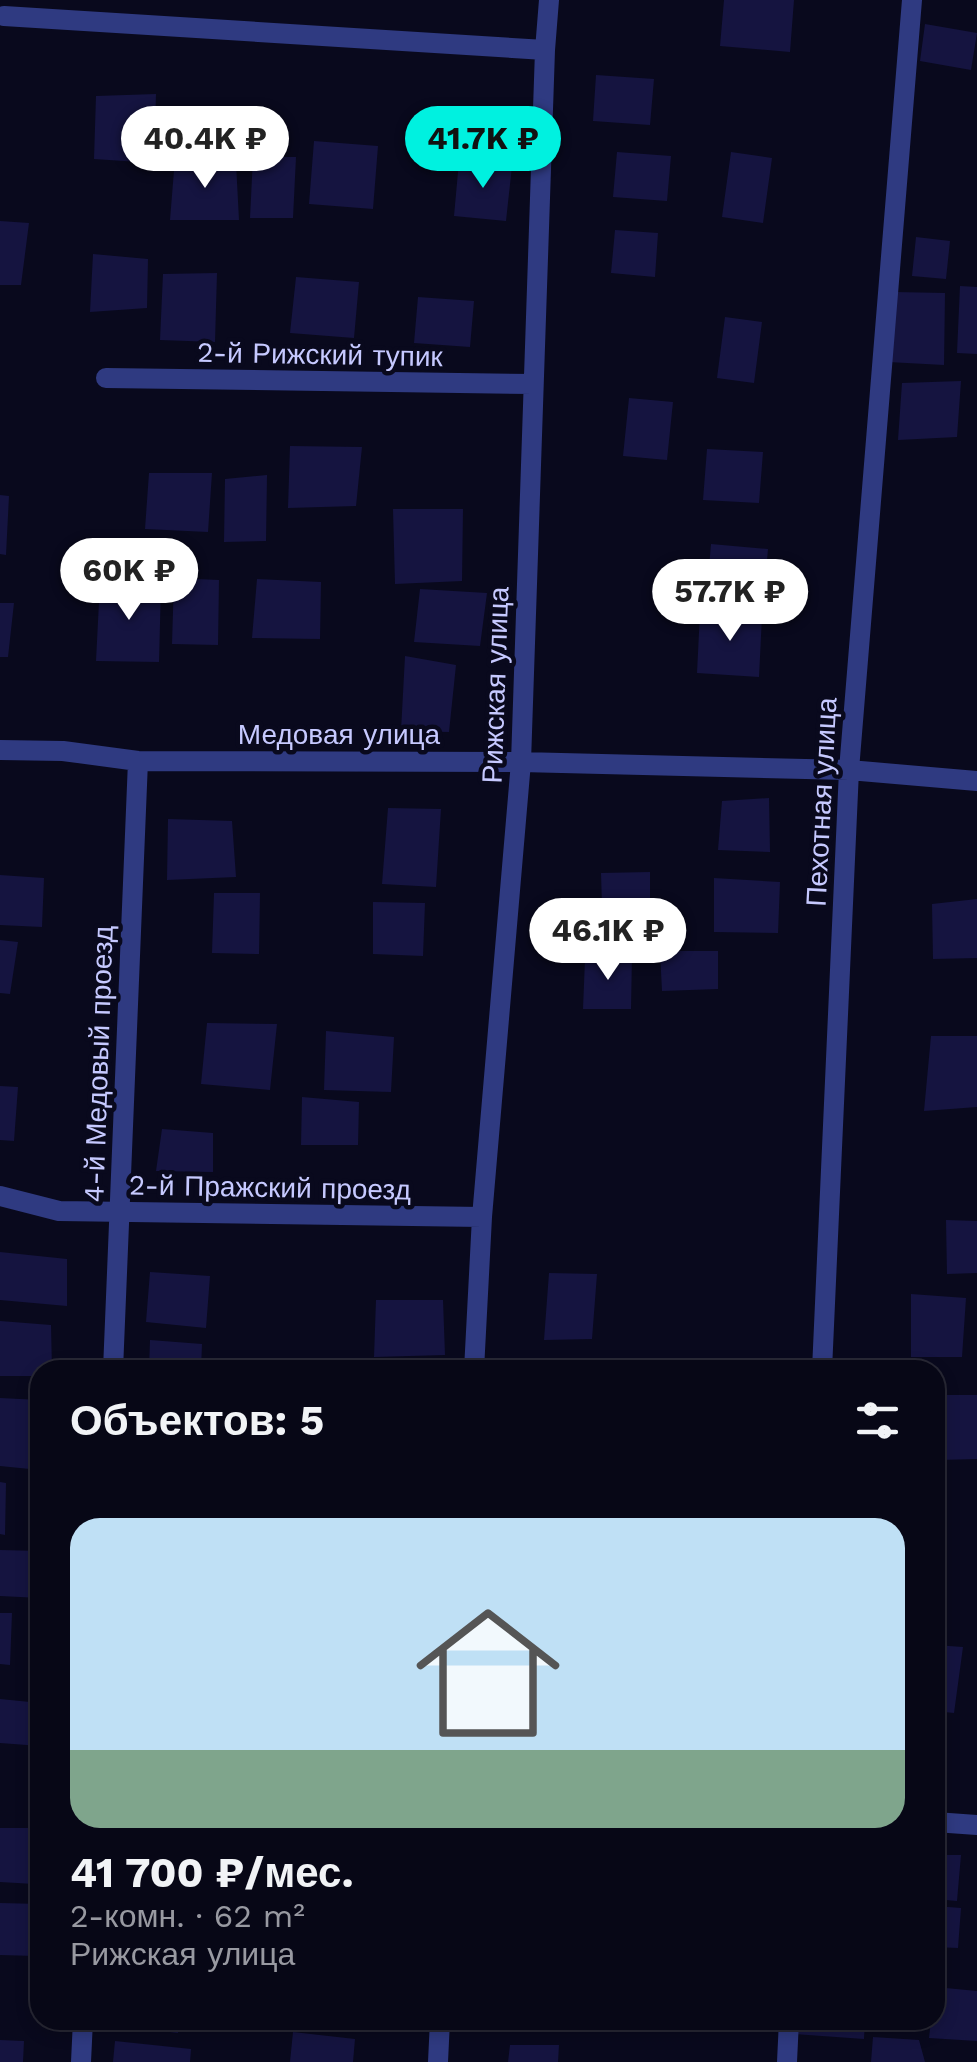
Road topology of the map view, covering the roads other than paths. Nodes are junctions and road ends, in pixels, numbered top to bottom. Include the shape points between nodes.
1 (550, 0) edge
2 (912, 0) edge
3 (4, 16) dead end
4 (545, 50) junction
5 (106, 378) dead end
6 (533, 384) junction
7 (0, 750) edge
8 (138, 760) junction
9 (521, 762) junction
10 (848, 770) junction
11 (977, 781) edge
12 (0, 1196) edge
13 (120, 1213) junction
14 (482, 1217) junction
15 (113, 1360) edge
16 (475, 1360) edge
17 (822, 1360) edge
18 (945, 1823) edge
19 (977, 1825) edge
20 (83, 2030) edge
21 (440, 2030) edge
22 (789, 2030) edge
23 (81, 2062) edge
24 (438, 2062) edge
25 (787, 2062) edge

1 - 4 street, Рижская улица
2 - 10 street, Пехотная улица
3 - 4 street
4 - 6 street, Рижская улица
5 - 6 street, 2-й Рижский тупик
6 - 9 street, Рижская улица
7 - 8 street, Медовая улица
8 - 9 street, Медовая улица
8 - 13 street, 4-й Медовый проезд
9 - 10 street, Медовая улица
9 - 14 street, Рижская улица
10 - 11 street, Медовая улица
10 - 17 street, Пехотная улица
12 - 13 street, 2-й Пражский проезд via 59,1210
13 - 14 street, 2-й Пражский проезд
13 - 15 street, 4-й Медовый проезд
14 - 16 street, Рижская улица
18 - 19 street
20 - 23 street
21 - 24 street
22 - 25 street

